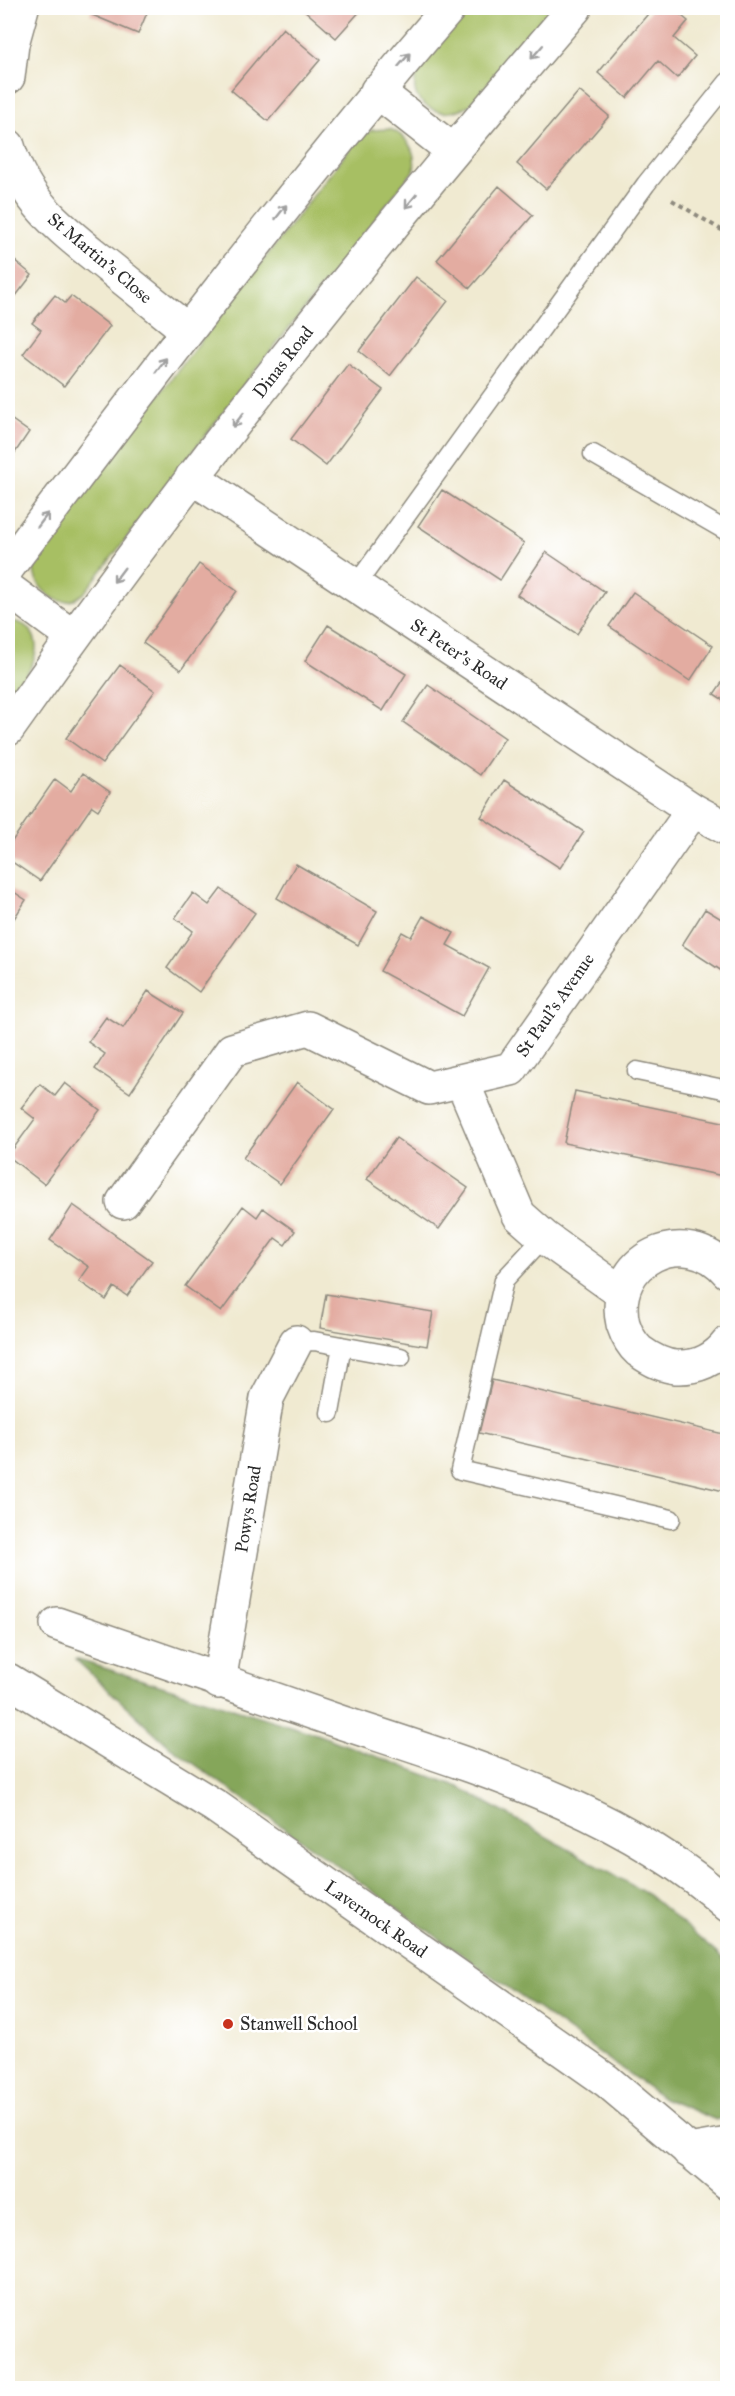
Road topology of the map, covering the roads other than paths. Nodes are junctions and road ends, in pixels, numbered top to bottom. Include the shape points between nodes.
1 (22, 8) edge
2 (449, 8) edge
3 (575, 8) edge
4 (8, 77) edge
5 (728, 82) edge
6 (377, 91) junction
7 (8, 146) edge
8 (452, 150) junction
9 (188, 330) junction
10 (592, 454) dead end
11 (192, 477) junction
12 (728, 532) edge
13 (8, 567) edge
14 (356, 585) junction
15 (8, 589) edge
16 (73, 637) junction
17 (8, 729) edge
18 (693, 810) junction
19 (728, 829) edge
20 (637, 1071) dead end
21 (462, 1081) junction
22 (728, 1090) edge
23 (123, 1202) dead end
24 (544, 1237) junction
25 (728, 1272) edge
26 (622, 1293) junction
27 (296, 1342) joint
28 (728, 1343) edge
29 (342, 1347) junction
30 (401, 1357) dead end
31 (330, 1413) dead end
32 (671, 1519) dead end
33 (57, 1624) dead end
34 (8, 1680) edge
35 (219, 1682) junction
36 (728, 1905) edge
37 (728, 2144) edge
38 (689, 2151) junction
39 (728, 2183) edge

1 - 4 street
6 -> 2 street
3 -> 8 street, Dinas Road
5 - 14 lane via 646,184
6 - 8 street
9 -> 6 street
7 - 9 street, St Martin's Close via 14,169 31,196 59,227
8 -> 11 street, Dinas Road
13 -> 9 street
10 - 12 lane
11 - 14 street, St Peter's Road
11 -> 16 street, Dinas Road
14 - 18 street, St Peter's Road
15 - 16 street
16 - 17 street, Dinas Road
18 - 19 street, St Peter's Road
18 - 21 street, St Paul's Avenue via 511,1069
20 - 22 lane
21 - 23 street, St Paul's Avenue via 429,1088 308,1029 232,1050
21 - 24 street via 519,1215
24 - 26 street
24 - 32 lane via 504,1280 460,1470
25 - 26 street via 701,1252 682,1248 662,1251 644,1260 630,1275
26 - 28 street via 620,1312 625,1331 635,1347 650,1359 668,1367 687,1367 706,1362
27 - 29 lane
27 - 35 street, Powys Road via 267,1398
29 - 30 lane
29 - 31 lane
33 - 35 street
34 - 38 street, Lavernock Road via 215,1806 607,2080
35 - 36 street via 424,1750 591,1814 647,1845
37 - 38 street
38 - 39 street, Lavernock Road

